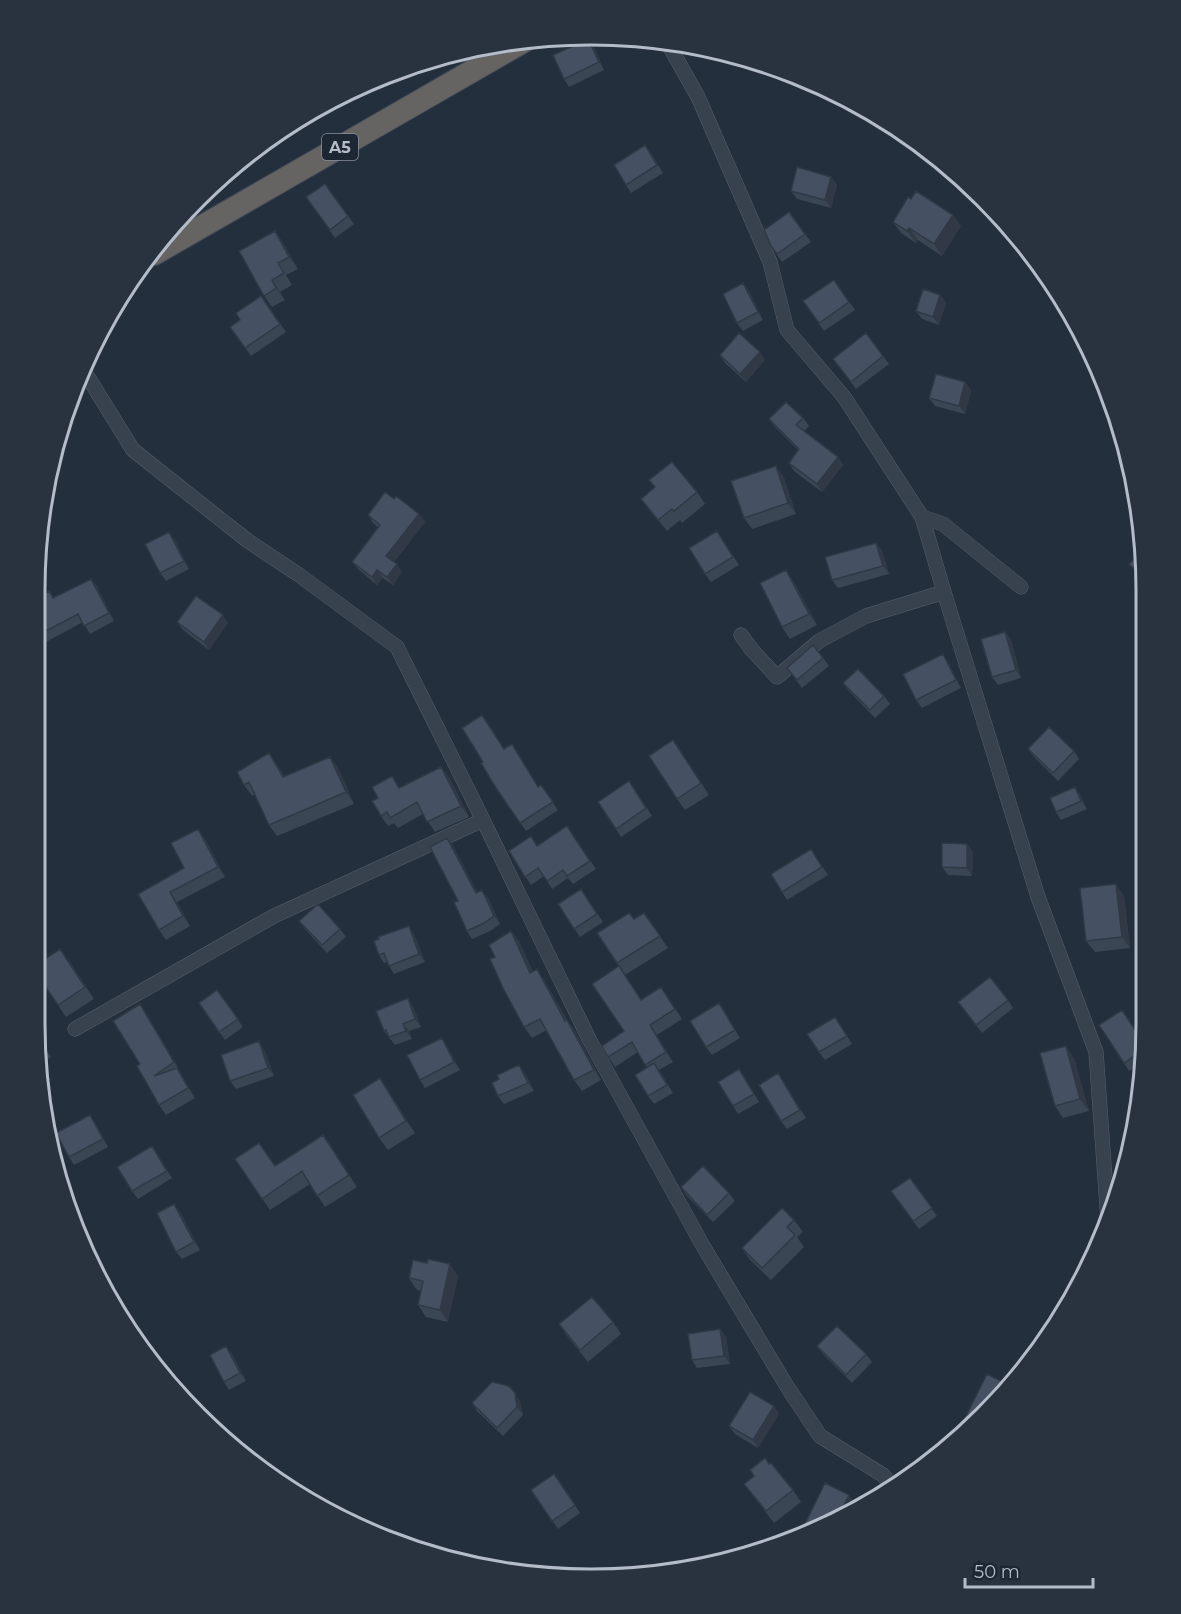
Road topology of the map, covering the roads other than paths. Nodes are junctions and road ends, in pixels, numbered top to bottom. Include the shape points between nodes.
1 (672, 51) edge
2 (505, 52) edge
3 (168, 246) edge
4 (89, 377) edge
5 (922, 517) junction
6 (1021, 587) dead end
7 (944, 592) junction
8 (741, 635) dead end
9 (483, 820) junction
10 (75, 1029) dead end
11 (1107, 1200) edge
12 (888, 1481) edge

1 - 5 street via 698,97 770,262 787,330 844,398
2 - 3 highway, A5
4 - 9 street via 133,450 248,541 397,647
5 - 6 street via 943,524
5 - 7 street
7 - 8 street via 866,616 819,641 777,677
7 - 11 street via 1038,897 1096,1052
9 - 10 street via 274,916
9 - 12 street via 589,1039 703,1246 788,1388 820,1436

